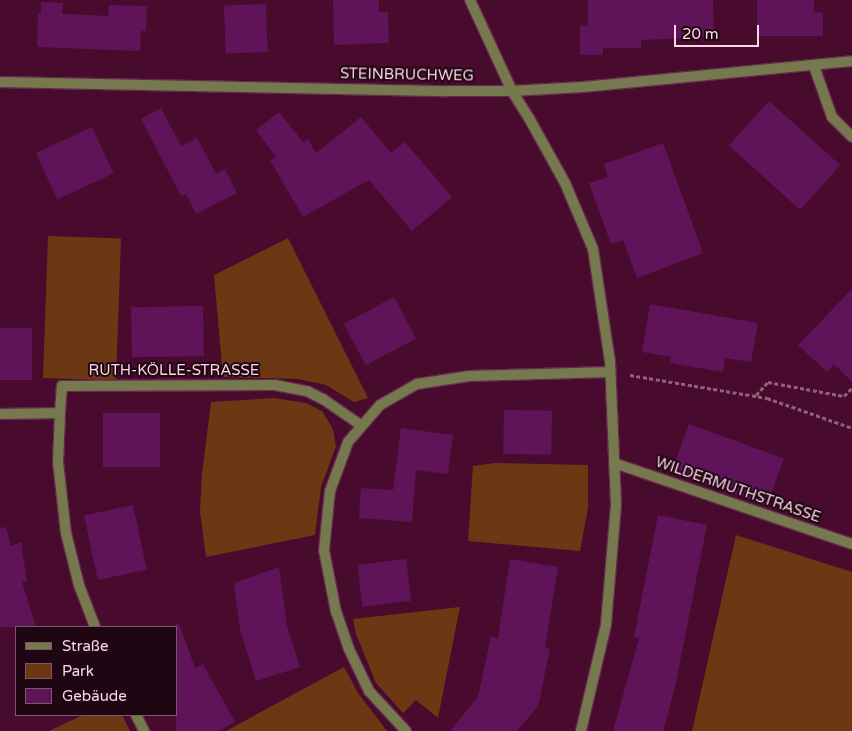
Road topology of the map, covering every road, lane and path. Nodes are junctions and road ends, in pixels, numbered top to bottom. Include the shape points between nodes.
1 (470, 0) edge
2 (852, 61) edge
3 (814, 66) junction
4 (0, 82) edge
5 (512, 90) junction
6 (852, 137) edge
7 (610, 372) junction
8 (852, 388) edge
9 (756, 396) junction
10 (60, 413) junction
11 (0, 414) edge
12 (362, 426) junction
13 (852, 428) edge
14 (614, 464) junction
15 (852, 544) edge
16 (95, 626) edge
17 (136, 716) edge
18 (144, 731) edge
19 (406, 731) edge
20 (581, 731) edge

1 - 5 street
2 - 3 street, STEINBRUCHWEG
3 - 5 street, STEINBRUCHWEG via 583,87
3 - 6 street via 832,117
4 - 5 street, STEINBRUCHWEG
5 - 7 street via 565,183 593,249
7 - 9 path
7 - 12 street via 469,376 417,384 380,406
7 - 14 street
8 - 9 path via 844,396 768,382
9 - 13 path
10 - 11 street
10 - 12 street, RUTH-KÖLLE-STRASSE via 62,386 275,385 307,391 323,398
10 - 16 street via 58,462 66,533 79,585
12 - 19 street via 348,442 330,491 324,550 336,612 349,649 369,692
14 - 15 street, WILDERMUTHSTRASSE
14 - 20 street via 616,505 606,625
17 - 18 street

